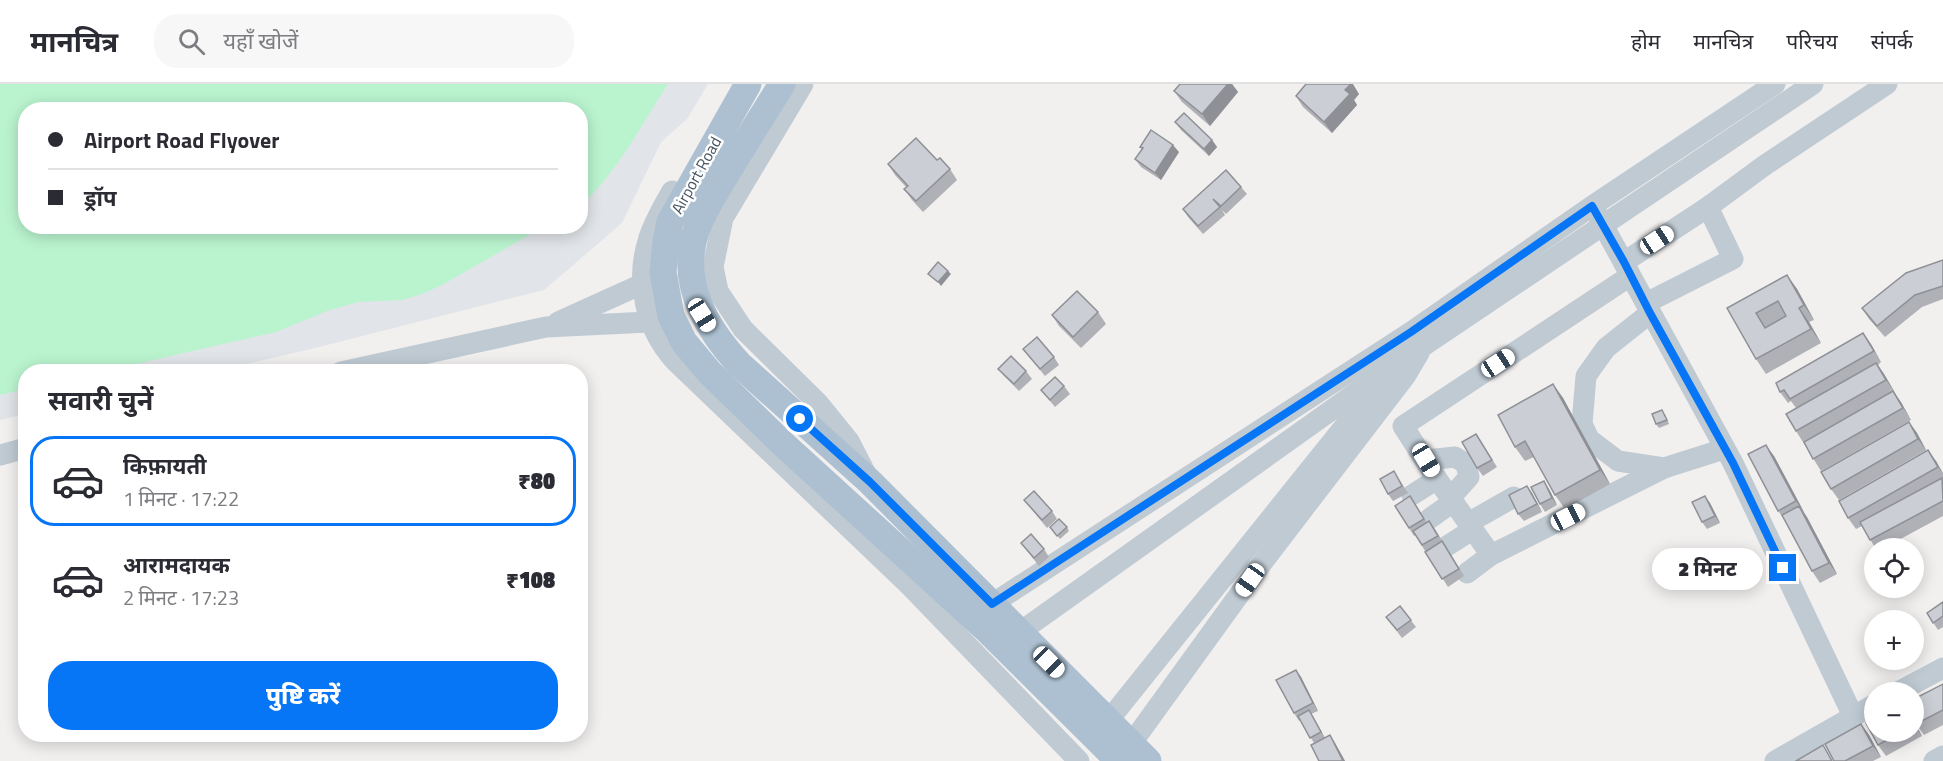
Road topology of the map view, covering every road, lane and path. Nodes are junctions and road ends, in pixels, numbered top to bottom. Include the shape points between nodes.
1 (734, 84) edge
2 (748, 84) edge
3 (782, 84) edge
4 (803, 84) edge
5 (1775, 84) edge
6 (1813, 84) edge
7 (1887, 84) edge
8 (1592, 206) junction
9 (1708, 207) junction
10 (1603, 226) junction
11 (1627, 269) junction
12 (653, 278) junction
13 (1648, 308) junction
14 (649, 322) junction
15 (546, 327) junction
16 (1416, 340) junction
17 (1387, 359) junction
18 (377, 364) edge
19 (1724, 449) junction
20 (18, 450) edge
21 (0, 455) edge
22 (1426, 460) junction
23 (1664, 468) junction
24 (1437, 479) junction
25 (870, 482) junction
26 (1412, 495) edge
27 (1514, 497) edge
28 (1452, 500) junction
29 (1429, 519) edge
30 (1470, 527) junction
31 (1447, 546) edge
32 (1491, 555) junction
33 (1467, 573) dead end
34 (992, 604) junction
35 (1020, 632) junction
36 (1943, 668) edge
37 (1917, 682) edge
38 (1864, 710) edge
39 (1853, 716) junction
40 (1108, 721) junction
41 (1133, 755) edge
42 (1943, 756) edge
43 (1079, 761) edge
44 (1775, 761) edge
45 (1935, 761) edge

1 - 12 street via 657,218 643,262
2 - 12 main road, Airport Road via 670,222
3 - 25 main road via 710,201 696,231 693,288 702,315 720,344
4 - 25 street via 723,218 713,267 718,291 742,329 819,404 849,441
5 - 8 street
6 - 10 street
7 - 9 street
8 - 10 street
8 - 16 street
9 - 11 street
9 - 13 street via 1733,259
10 - 11 street
10 - 16 street
11 - 13 street
11 - 22 street via 1403,426
12 - 14 street
12 - 15 street
12 - 41 main road, Airport Road via 684,342 709,372 986,629
13 - 19 street
13 - 23 street via 1606,348 1586,376 1582,424 1589,439 1618,461
14 - 15 street
14 - 43 street via 675,361 909,586
15 - 18 street
16 - 17 street
16 - 41 street via 1406,375 1265,559
17 - 34 street
17 - 35 street
17 - 40 street
19 - 23 street
19 - 39 street
20 - 21 street
22 - 24 street
22 - 28 street via 1455,457 1466,464 1469,477
23 - 32 street
24 - 26 street
24 - 28 street
25 - 34 main road
27 - 30 street
28 - 29 street
28 - 30 street
30 - 31 street
30 - 32 street
32 - 33 street
34 - 35 main road
35 - 40 main road
36 - 37 street
38 - 39 street
39 - 44 street
40 - 41 main road
42 - 45 street

